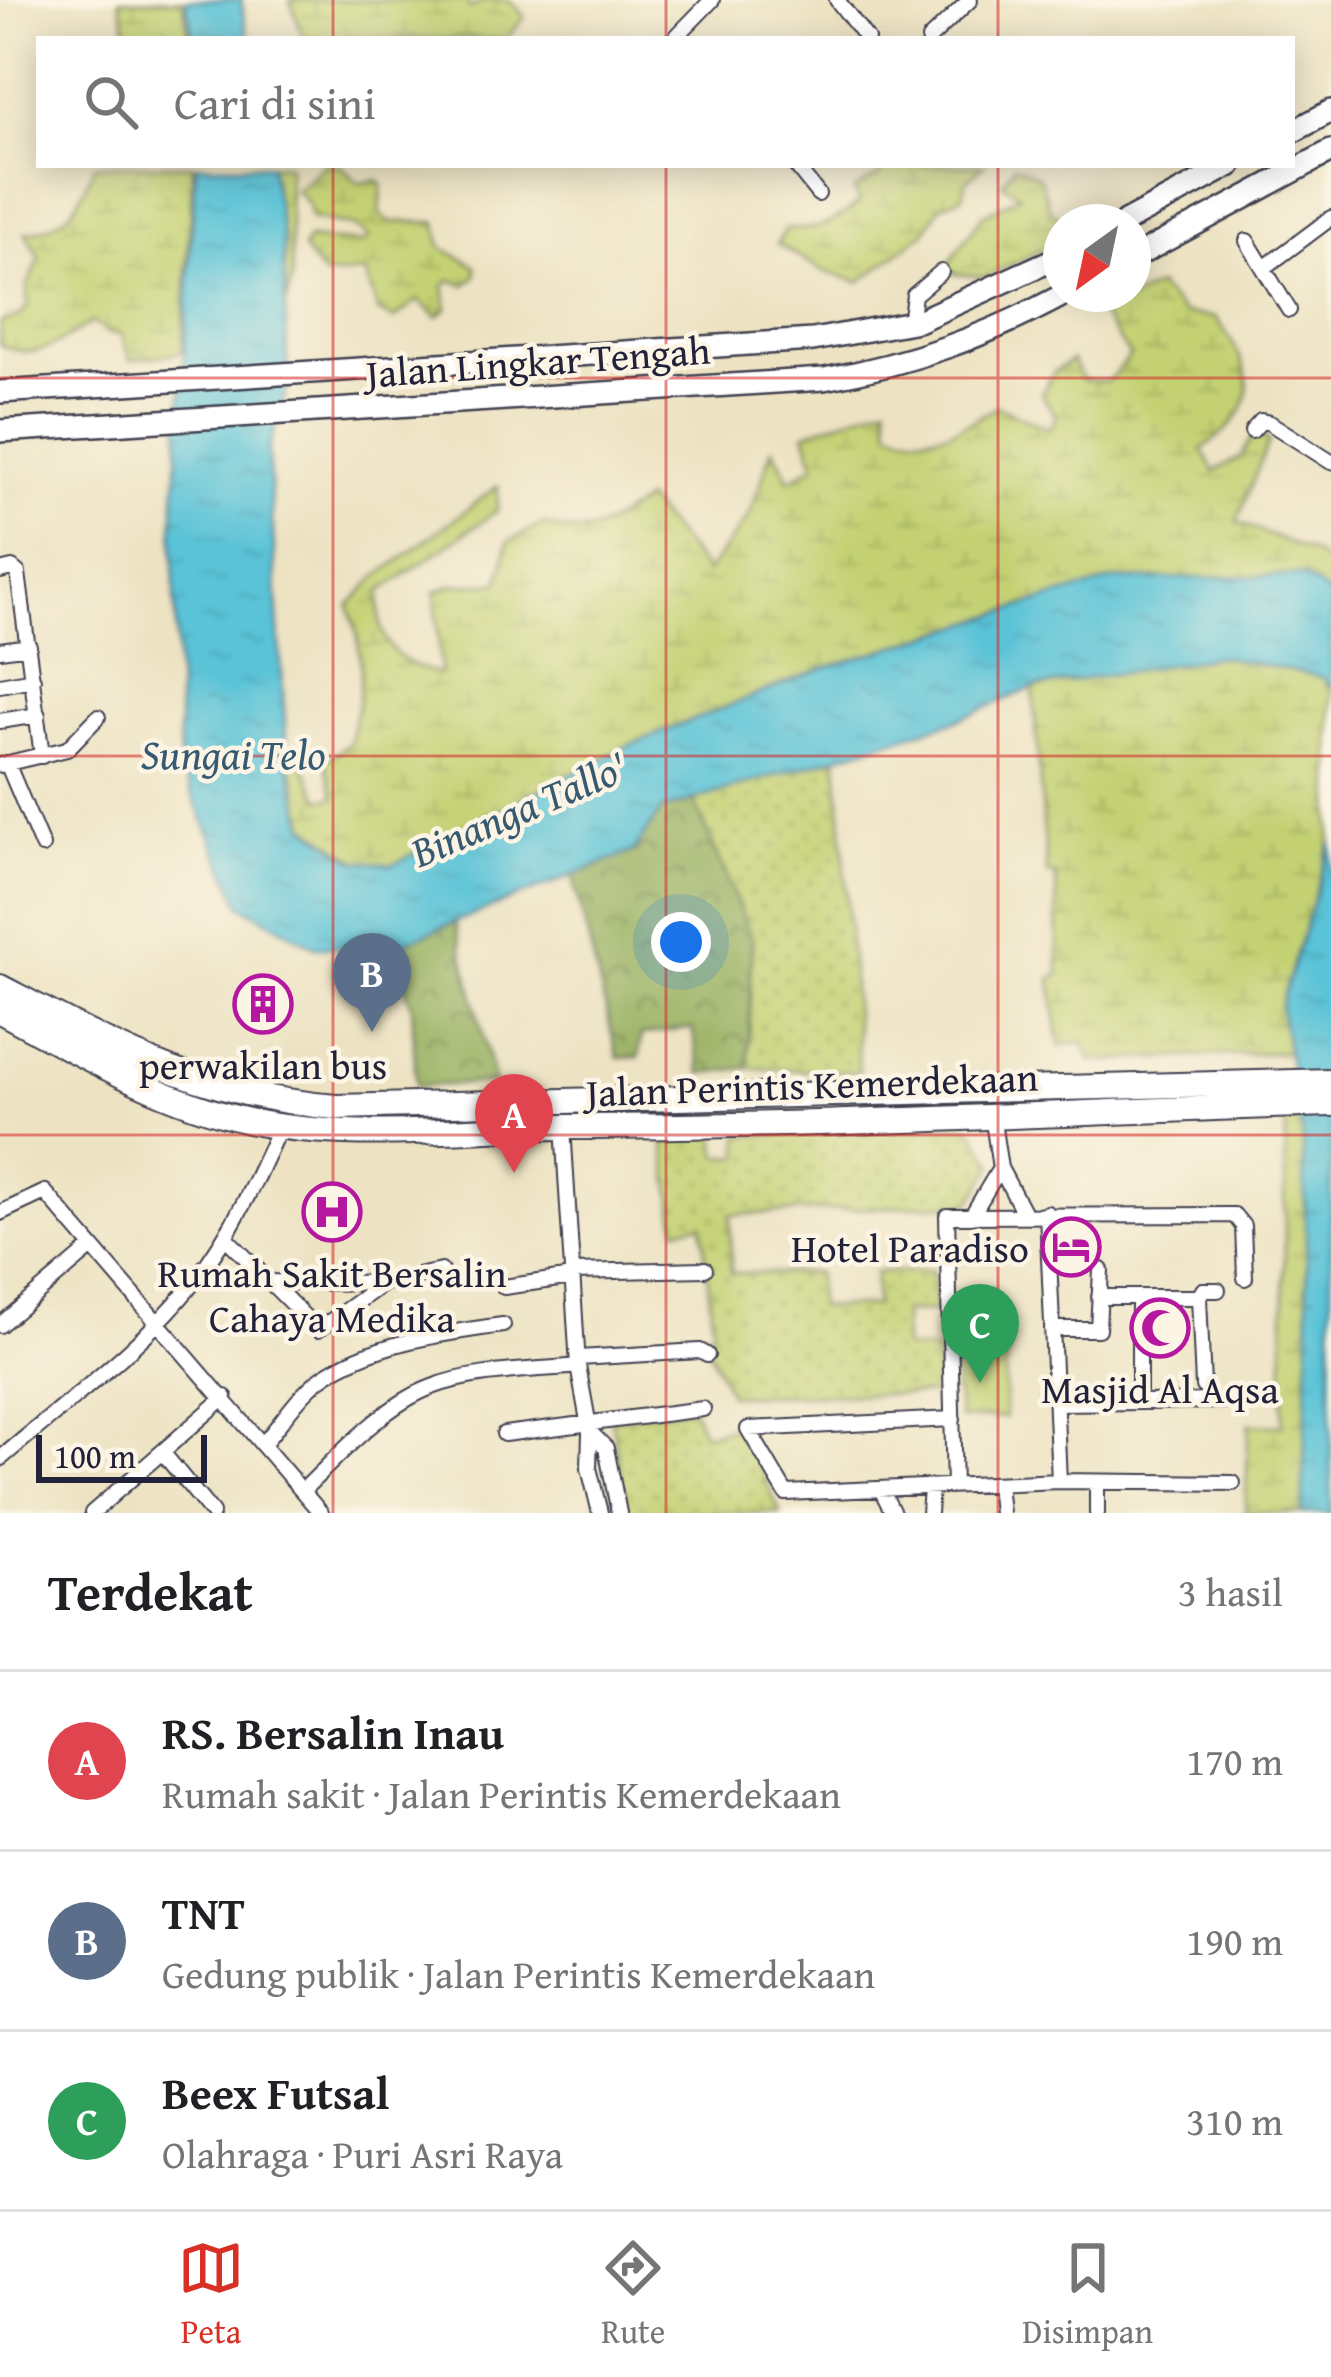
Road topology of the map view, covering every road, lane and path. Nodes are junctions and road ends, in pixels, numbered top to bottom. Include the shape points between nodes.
1 (712, 0) edge
2 (837, 0) edge
3 (970, 0) edge
4 (684, 35) edge
5 (865, 36) edge
6 (932, 36) edge
7 (1331, 111) edge
8 (1295, 130) edge
9 (1331, 151) edge
10 (797, 168) edge
11 (1225, 168) edge
12 (818, 194) dead end
13 (1151, 208) edge
14 (1331, 218) edge
15 (1247, 241) dead end
16 (1151, 247) edge
17 (1043, 265) edge
18 (1264, 268) junction
19 (941, 272) dead end
20 (1043, 305) edge
21 (1289, 310) dead end
22 (910, 323) junction
23 (0, 392) edge
24 (0, 431) edge
25 (1252, 431) dead end
26 (1331, 462) edge
27 (0, 571) edge
28 (29, 646) junction
29 (0, 650) edge
30 (33, 679) junction
31 (0, 686) edge
32 (38, 715) junction
33 (98, 717) dead end
34 (0, 722) edge
35 (42, 756) junction
36 (4, 764) edge
37 (42, 847) dead end
38 (0, 987) edge
39 (0, 1011) edge
40 (1331, 1081) edge
41 (1286, 1094) junction
42 (1331, 1104) edge
43 (992, 1114) junction
44 (447, 1118) junction
45 (280, 1126) junction
46 (563, 1127) junction
47 (1000, 1168) junction
48 (0, 1213) edge
49 (1024, 1213) junction
50 (1047, 1213) junction
51 (972, 1215) junction
52 (226, 1238) junction
53 (91, 1248) junction
54 (705, 1269) dead end
55 (1101, 1270) dead end
56 (440, 1271) dead end
57 (573, 1275) junction
58 (1245, 1278) dead end
59 (269, 1282) junction
60 (384, 1283) junction
61 (504, 1287) dead end
62 (1218, 1290) dead end
63 (1099, 1297) junction
64 (1139, 1298) junction
65 (1199, 1298) junction
66 (160, 1320) junction
67 (0, 1324) edge
68 (503, 1324) dead end
69 (1052, 1330) junction
70 (707, 1355) dead end
71 (578, 1362) junction
72 (1203, 1386) dead end
73 (225, 1397) junction
74 (1139, 1401) junction
75 (1228, 1401) dead end
76 (1055, 1403) junction
77 (703, 1409) dead end
78 (953, 1419) junction
79 (589, 1428) junction
80 (504, 1434) dead end
81 (263, 1444) junction
82 (162, 1452) junction
83 (0, 1459) edge
84 (1059, 1481) junction
85 (1097, 1482) junction
86 (1232, 1483) dead end
87 (998, 1484) junction
88 (954, 1486) junction
89 (880, 1489) junction
90 (932, 1489) junction
91 (302, 1491) junction
92 (815, 1494) junction
93 (100, 1510) edge
94 (212, 1513) edge
95 (321, 1513) edge
96 (600, 1513) edge
97 (619, 1513) edge
98 (824, 1513) edge
99 (893, 1513) edge
100 (929, 1513) edge
101 (1000, 1513) edge
102 (1097, 1513) edge

1 - 4 street
2 - 5 street
3 - 6 street
7 - 8 main road
9 - 16 main road
10 - 12 street
11 - 13 main road
14 - 18 street
15 - 18 street
17 - 22 main road, Jalan Lingkar Tengah
18 - 21 street
19 - 22 street via 914,295
20 - 24 main road, Jalan Lingkar Tengah via 976,339 824,379
22 - 23 main road, Jalan Lingkar Tengah via 813,340
25 - 26 street via 1270,423
27 - 28 street via 18,574
28 - 29 street
28 - 30 street
30 - 31 street
30 - 32 street
32 - 34 street
32 - 35 street
33 - 35 street via 71,746
35 - 36 street
36 - 37 street
38 - 44 highway, Jalan Perintis Kemerdekaan via 139,1058 243,1096
39 - 45 highway, Jalan Perintis Kemerdekaan via 194,1104
40 - 41 highway
41 - 42 highway
41 - 43 highway, Jalan Perintis Kemerdekaan
41 - 44 highway, Jalan Perintis Kemerdekaan
43 - 46 highway, Jalan Perintis Kemerdekaan
43 - 47 street
44 - 45 highway, Jalan Perintis Kemerdekaan
44 - 46 highway, Jalan Perintis Kemerdekaan
45 - 52 street
46 - 57 street
47 - 49 street
47 - 51 street
48 - 53 street via 44,1191
49 - 50 street
49 - 51 street
50 - 58 street via 1234,1215 1244,1226
50 - 69 street
51 - 78 street via 947,1216
52 - 59 street
52 - 66 street
53 - 66 street
53 - 67 street
54 - 57 street
55 - 63 street
56 - 60 street
57 - 61 street
57 - 71 street
59 - 60 street
59 - 60 street via 318,1330
62 - 65 street
63 - 64 street
63 - 69 street via 1098,1329
64 - 65 street
64 - 74 street
65 - 72 street
66 - 73 street
66 - 83 street
68 - 81 street via 416,1340 331,1372
69 - 76 street
70 - 71 street
71 - 79 street
71 - 91 street via 426,1389
73 - 81 street
73 - 82 street
74 - 75 street
74 - 76 street
76 - 84 street
77 - 79 street
78 - 88 street
78 - 92 street via 748,1429 781,1490
79 - 80 street
79 - 96 street
79 - 97 street via 606,1448
81 - 91 street
82 - 93 street
82 - 94 street
84 - 85 street
84 - 87 street
85 - 86 street
85 - 102 street
87 - 88 street
87 - 101 street
88 - 90 street
89 - 90 street
89 - 92 street
89 - 99 street
90 - 100 street
91 - 95 street
92 - 98 street

